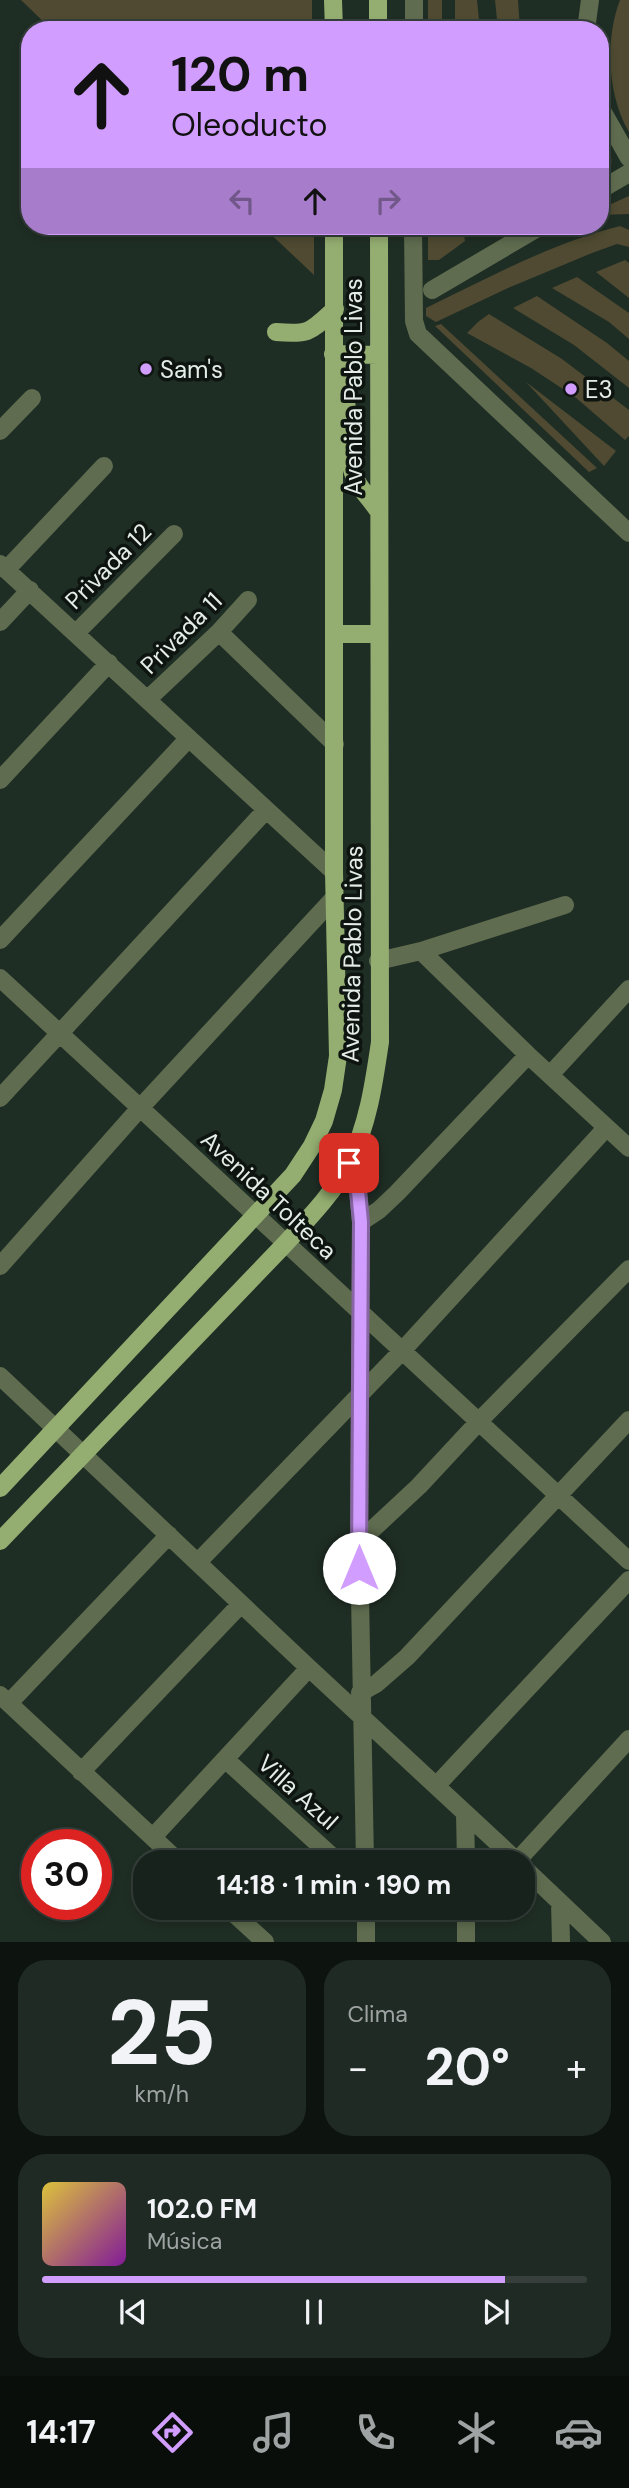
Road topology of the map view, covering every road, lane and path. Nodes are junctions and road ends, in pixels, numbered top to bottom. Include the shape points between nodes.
1 (334, 0) edge
2 (378, 0) edge
3 (414, 0) edge
4 (590, 0) edge
5 (334, 21) edge
6 (378, 21) edge
7 (414, 21) edge
8 (587, 21) edge
9 (609, 123) edge
10 (629, 158) edge
11 (629, 173) edge
12 (609, 185) edge
13 (334, 235) edge
14 (379, 235) edge
15 (413, 235) edge
16 (526, 235) edge
17 (432, 290) dead end
18 (335, 309) junction
19 (275, 332) dead end
20 (333, 354) junction
21 (378, 355) junction
22 (32, 398) dead end
23 (0, 431) edge
24 (104, 467) dead end
25 (377, 509) junction
26 (629, 533) edge
27 (174, 534) dead end
28 (3, 567) edge
29 (30, 590) junction
30 (248, 600) dead end
31 (0, 622) edge
32 (219, 632) junction
33 (76, 633) junction
34 (334, 634) junction
35 (378, 635) junction
36 (108, 663) junction
37 (148, 699) junction
38 (189, 738) junction
39 (335, 744) junction
40 (0, 780) edge
41 (266, 810) junction
42 (334, 872) junction
43 (334, 898) junction
44 (565, 905) dead end
45 (0, 940) edge
46 (421, 951) junction
47 (378, 961) junction
48 (0, 978) edge
49 (629, 989) edge
50 (60, 1034) junction
51 (528, 1055) junction
52 (550, 1075) junction
53 (0, 1098) edge
54 (140, 1108) junction
55 (606, 1128) junction
56 (627, 1142) edge
57 (349, 1163) junction
58 (256, 1216) junction
59 (361, 1222) junction
60 (285, 1244) junction
61 (0, 1266) edge
62 (629, 1269) edge
63 (360, 1313) junction
64 (402, 1351) junction
65 (0, 1376) edge
66 (358, 1395) junction
67 (629, 1420) edge
68 (479, 1421) junction
69 (57, 1429) junction
70 (84, 1454) junction
71 (0, 1489) edge
72 (558, 1495) junction
73 (169, 1535) junction
74 (0, 1541) edge
75 (359, 1542) junction
76 (629, 1561) edge
77 (198, 1562) junction
78 (629, 1580) edge
79 (241, 1604) junction
80 (309, 1668) junction
81 (360, 1693) junction
82 (5, 1699) edge
83 (360, 1716) junction
84 (629, 1739) edge
85 (225, 1759) junction
86 (81, 1772) junction
87 (436, 1786) junction
88 (465, 1813) junction
89 (153, 1837) junction
90 (167, 1850) edge
91 (325, 1850) edge
92 (365, 1850) edge
93 (466, 1850) edge
94 (505, 1850) edge
95 (531, 1850) edge
96 (535, 1878) edge
97 (560, 1902) junction
98 (241, 1920) edge
99 (366, 1920) edge
100 (466, 1920) edge
101 (265, 1942) edge
102 (366, 1942) edge
103 (466, 1942) edge
104 (561, 1942) edge
105 (602, 1942) edge

1 - 5 main road
2 - 6 main road
3 - 7 street
4 - 8 street
9 - 10 street
11 - 12 street
13 - 18 main road, Avenida Pablo Livas
14 - 21 main road, Avenida Pablo Livas
15 - 26 street via 413,309 418,334
16 - 17 street
18 - 19 main road via 310,331
18 - 20 main road, Avenida Pablo Livas
20 - 21 main road
20 - 25 main road via 346,394 351,464 356,480
20 - 34 main road, Avenida Pablo Livas
21 - 25 main road, Avenida Pablo Livas
22 - 23 street
24 - 28 street
25 - 35 main road, Avenida Pablo Livas
27 - 33 street, Privada 12
28 - 29 street
29 - 31 street
29 - 33 street
30 - 32 street, Privada 11
32 - 37 street, Privada 11
32 - 39 street
33 - 36 street
34 - 35 main road
34 - 39 main road, Avenida Pablo Livas
35 - 47 main road, Avenida Pablo Livas
36 - 37 street
36 - 40 street
37 - 38 street
38 - 41 street
38 - 45 street
39 - 42 main road, Avenida Pablo Livas
41 - 42 street
41 - 50 street
42 - 43 main road, Avenida Pablo Livas
43 - 54 street
43 - 58 main road, Avenida Pablo Livas via 338,1056 333,1090 312,1146
44 - 46 street
46 - 47 street
46 - 51 street
47 - 57 main road, Avenida Pablo Livas via 380,1042 364,1127
48 - 50 street, Avenida Tolteca
49 - 52 street
50 - 53 street
50 - 54 street, Avenida Tolteca
51 - 52 street
51 - 59 street via 397,1193
52 - 55 street
54 - 58 street, Avenida Tolteca
54 - 61 street
55 - 56 street
55 - 64 street
57 - 59 street
57 - 60 main road, Avenida Pablo Livas via 327,1198
58 - 60 street, Avenida Tolteca
58 - 69 main road, Avenida Pablo Livas
59 - 63 street
60 - 63 street, Avenida Tolteca
60 - 70 main road, Avenida Pablo Livas
62 - 68 street
63 - 64 street, Avenida Tolteca
63 - 66 street
64 - 66 street
64 - 68 street, Avenida Tolteca
65 - 69 street
66 - 75 street
66 - 77 street
67 - 72 street
68 - 72 street, Avenida Tolteca
68 - 75 street
69 - 70 street
69 - 71 main road, Avenida Pablo Livas
70 - 73 street
70 - 74 main road, Avenida Pablo Livas
72 - 76 street, Avenida Tolteca
72 - 81 street via 407,1657
73 - 77 street
73 - 82 street
75 - 81 street
77 - 79 street
78 - 87 street
79 - 80 street
79 - 86 street
80 - 83 street
80 - 85 street
81 - 83 street
82 - 86 street
83 - 87 street
83 - 92 street
84 - 95 street
85 - 89 street
85 - 91 street, Villa Azul
86 - 89 street
87 - 88 street
88 - 93 street
88 - 94 street
89 - 90 street
96 - 97 street
97 - 104 street
97 - 105 street
98 - 101 street
99 - 102 street
100 - 103 street

